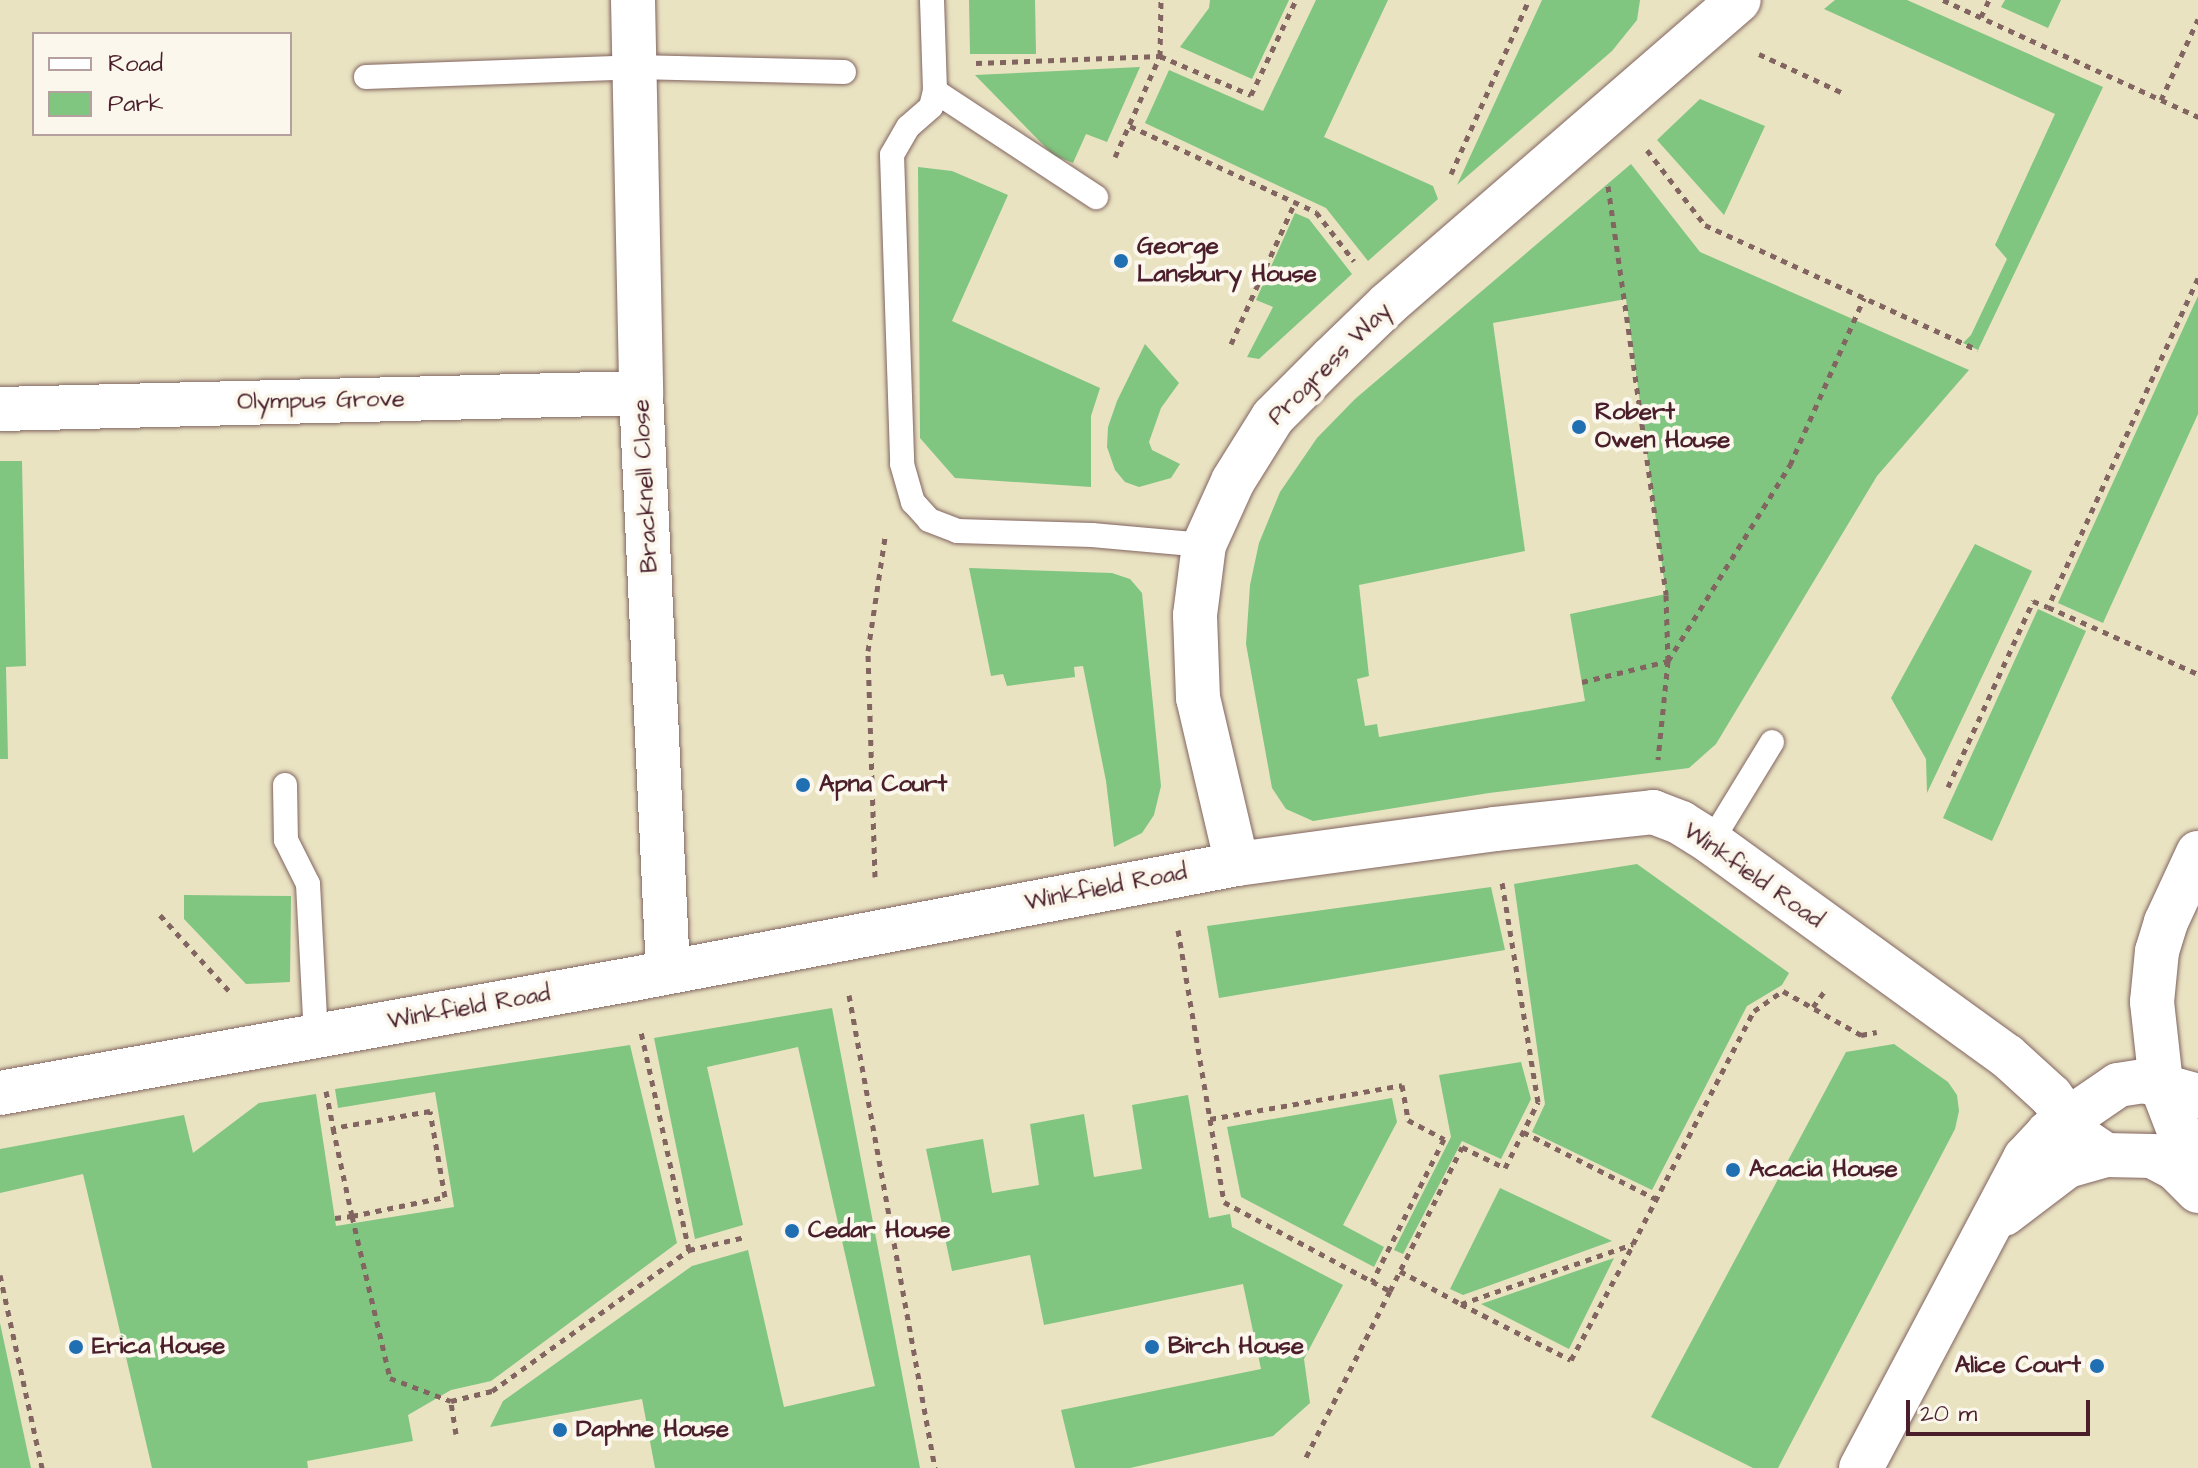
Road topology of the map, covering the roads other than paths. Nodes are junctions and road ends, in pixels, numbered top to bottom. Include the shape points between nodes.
1 (633, 0) edge
2 (932, 0) edge
3 (1723, 6) edge
4 (635, 67) junction
5 (844, 72) dead end
6 (366, 77) dead end
7 (935, 91) junction
8 (1096, 197) road end
9 (641, 393) junction
10 (0, 409) edge
11 (1204, 545) junction
12 (1772, 742) dead end
13 (285, 785) dead end
14 (1711, 842) junction
15 (2198, 853) edge
16 (1237, 864) junction
17 (650, 975) junction
18 (2152, 1002) junction
19 (296, 1038) junction
20 (2118, 1085) junction
21 (2180, 1090) edge
22 (0, 1093) edge
23 (2067, 1119) junction
24 (2106, 1155) junction
25 (2198, 1181) edge
26 (2198, 1191) edge
27 (1987, 1228) junction
28 (1861, 1468) edge

1 - 4 street, Bracknell Close
2 - 7 lane
3 - 11 street, Progress Way via 1388,304 1273,417 1233,481
4 - 5 lane
4 - 6 lane
4 - 9 street, Bracknell Close
7 - 8 lane
7 - 11 lane via 931,107 908,127 892,155 902,464 913,502 929,520 957,531
9 - 10 street, Olympus Grove
9 - 17 street, Bracknell Close
11 - 16 street, Progress Way via 1195,615 1198,698
12 - 14 lane
13 - 19 lane via 286,840 308,884
14 - 16 street, Winkfield Road via 1653,812
14 - 23 street, Winkfield Road via 2031,1074
15 - 18 street via 2157,951
16 - 17 street, Winkfield Road
17 - 19 street, Winkfield Road
18 - 20 street via 2140,1045
18 - 21 street
19 - 22 street, Winkfield Road
20 - 21 street via 2144,1081
20 - 23 street
21 - 25 street
23 - 24 street, Winkfield Road via 2082,1139
23 - 27 street via 2025,1158
24 - 26 street via 2152,1156 2176,1169
24 - 27 street via 2067,1166
27 - 28 street

